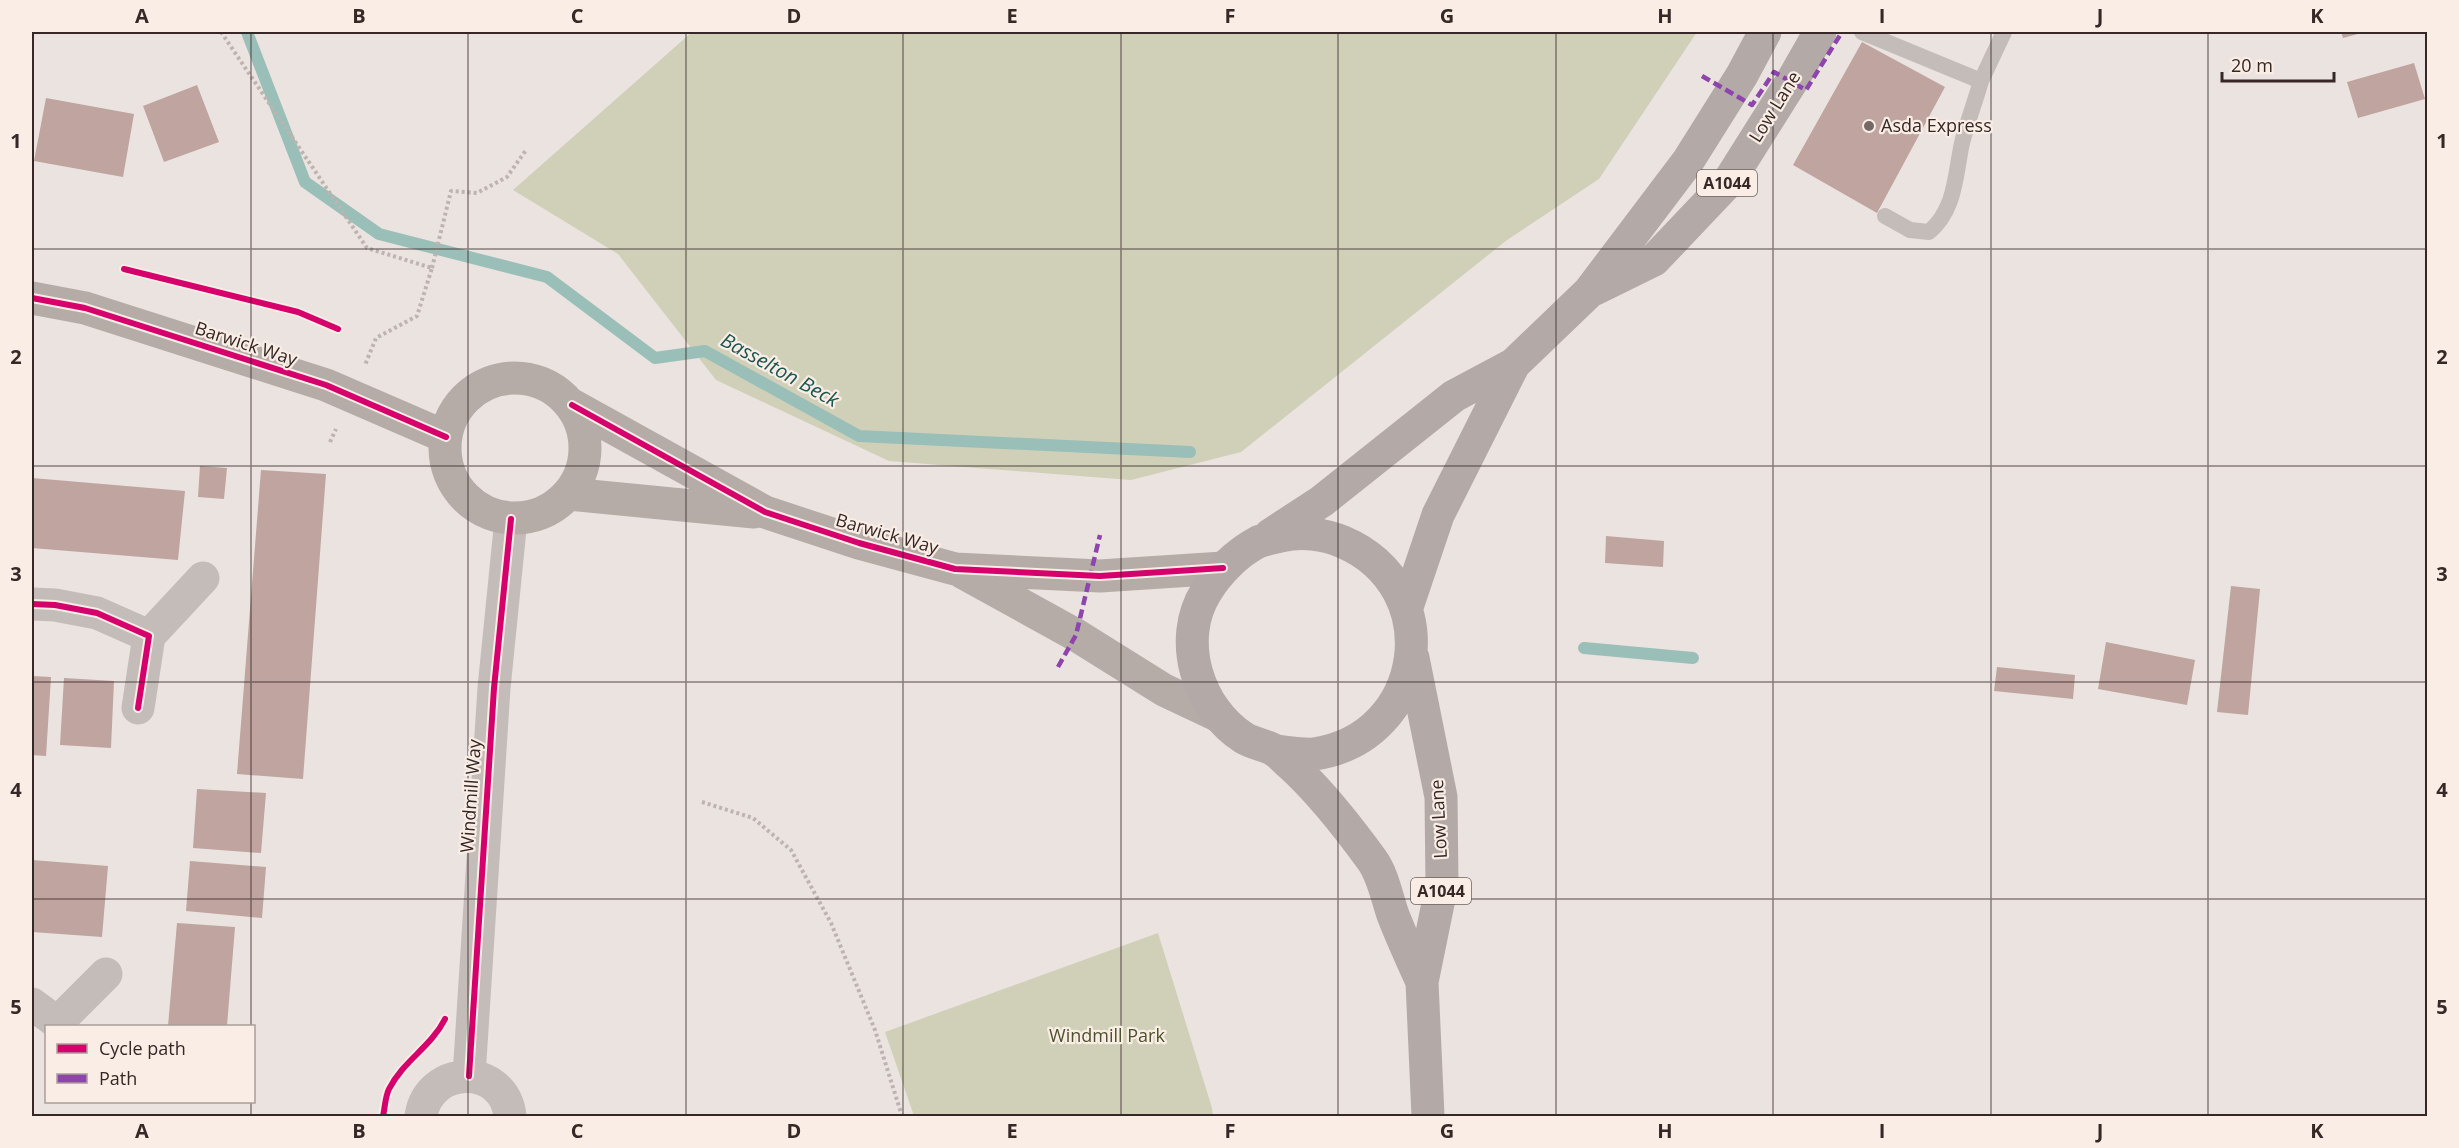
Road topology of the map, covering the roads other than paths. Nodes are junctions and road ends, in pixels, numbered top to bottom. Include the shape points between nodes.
1 (1765, 32) edge
2 (1820, 32) edge
3 (1862, 32) edge
4 (2004, 32) edge
5 (1981, 81) junction
6 (1885, 216) dead end
7 (1589, 292) junction
8 (32, 298) edge
9 (1514, 364) junction
10 (572, 405) junction
11 (446, 437) junction
12 (569, 494) junction
13 (765, 513) junction
14 (511, 519) junction
15 (1258, 542) junction
16 (1223, 568) junction
17 (955, 569) junction
18 (203, 579) dead end
19 (32, 604) edge
20 (1407, 607) junction
21 (149, 636) junction
22 (1413, 656) junction
23 (138, 708) dead end
24 (1219, 716) junction
25 (1275, 751) junction
26 (106, 974) dead end
27 (1422, 982) junction
28 (50, 1018) edge
29 (469, 1076) junction
30 (421, 1116) edge
31 (510, 1116) edge
32 (1428, 1116) edge

1 - 7 main road, Low Lane / A1044 via 1688,161
2 - 7 main road, Low Lane / A1044 via 1729,181 1654,260
3 - 5 lane
4 - 5 lane
5 - 6 lane via 1962,143 1953,197 1939,224 1929,232 1910,230
7 - 9 main road, Low Lane / A1044
8 - 11 street, Barwick Way via 85,308 326,385
9 - 15 main road, Low Lane / A1044 via 1454,396 1322,501
9 - 20 main road, Low Lane / A1044 via 1438,515
10 - 11 street via 543,384 525,378 498,379 474,391 455,412
10 - 12 street via 585,434 584,466
10 - 13 street, Barwick Way
11 - 14 street via 447,466 460,492 483,511
12 - 13 street, Barwick Way
12 - 14 street via 553,508 532,517
13 - 17 street, Barwick Way
14 - 29 street, Windmill Way via 495,678
15 - 16 main road, Low Lane
15 - 20 main road via 1293,534 1330,537 1363,550 1390,576
16 - 17 street, Barwick Way via 1100,576
16 - 24 main road, Low Lane via 1204,594 1194,625 1193,657 1202,688
17 - 24 street, Barwick Way via 1076,635 1164,690
18 - 21 street
19 - 21 street via 97,613
20 - 22 main road, Low Lane
21 - 23 street
22 - 25 main road via 1402,691 1391,707 1380,722 1349,744 1313,754
22 - 27 main road, Low Lane / A1044 via 1441,797 1442,884
24 - 25 main road, Low Lane via 1244,738
25 - 27 main road, Low Lane / A1044 via 1308,781 1375,863
26 - 28 street
27 - 32 main road, Low Lane / A1044
29 - 30 street via 447,1080 430,1094
29 - 31 street via 493,1083 509,1104

